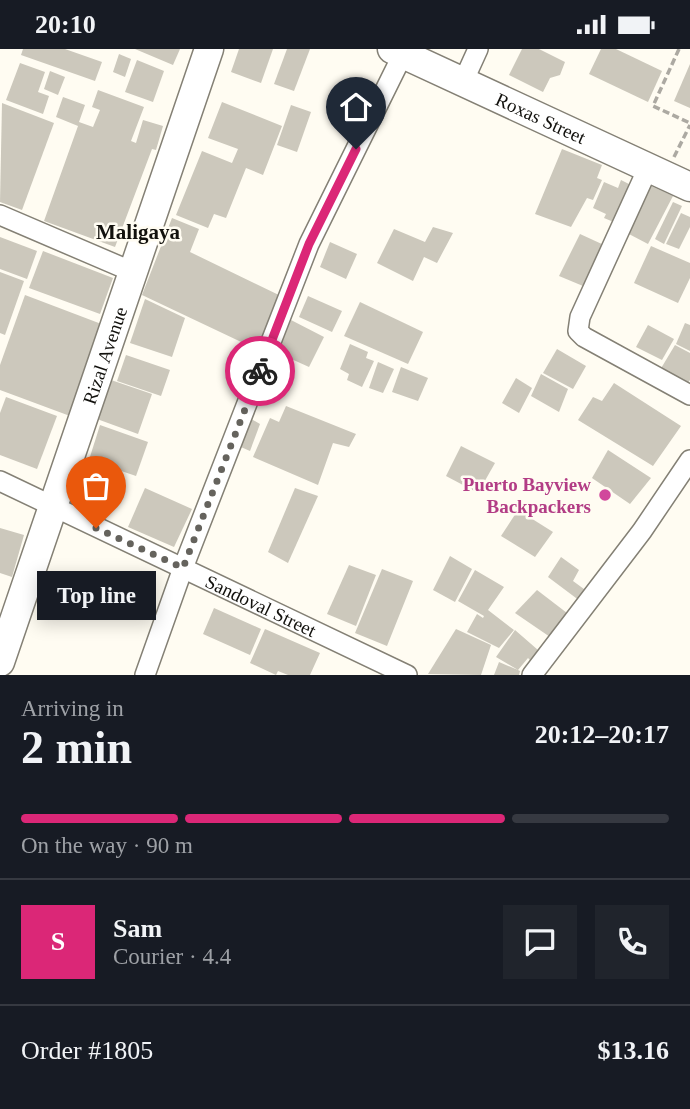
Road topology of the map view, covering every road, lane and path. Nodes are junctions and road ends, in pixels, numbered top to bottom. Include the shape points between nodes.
1 (209, 49) edge
2 (478, 49) edge
3 (679, 49) edge
4 (398, 51) edge
5 (463, 82) junction
6 (690, 124) edge
7 (657, 171) junction
8 (690, 187) edge
9 (0, 215) edge
10 (134, 272) junction
11 (690, 395) edge
12 (690, 460) edge
13 (0, 481) edge
14 (53, 508) junction
15 (183, 568) junction
16 (0, 662) edge
17 (145, 675) edge
18 (407, 675) edge
19 (532, 675) edge

1 - 10 main road, Rizal Avenue
2 - 5 street
3 - 6 path via 653,106
4 - 5 main road, Roxas Street
4 - 15 street via 309,244
5 - 7 main road, Roxas Street
6 - 7 path
7 - 8 main road, Roxas Street
7 - 11 street via 580,317 578,331
9 - 10 street
10 - 14 main road, Rizal Avenue
12 - 19 street
13 - 14 street, Sandoval Street
14 - 15 street, Sandoval Street
14 - 16 main road, Rizal Avenue
15 - 17 street
15 - 18 street, Sandoval Street

